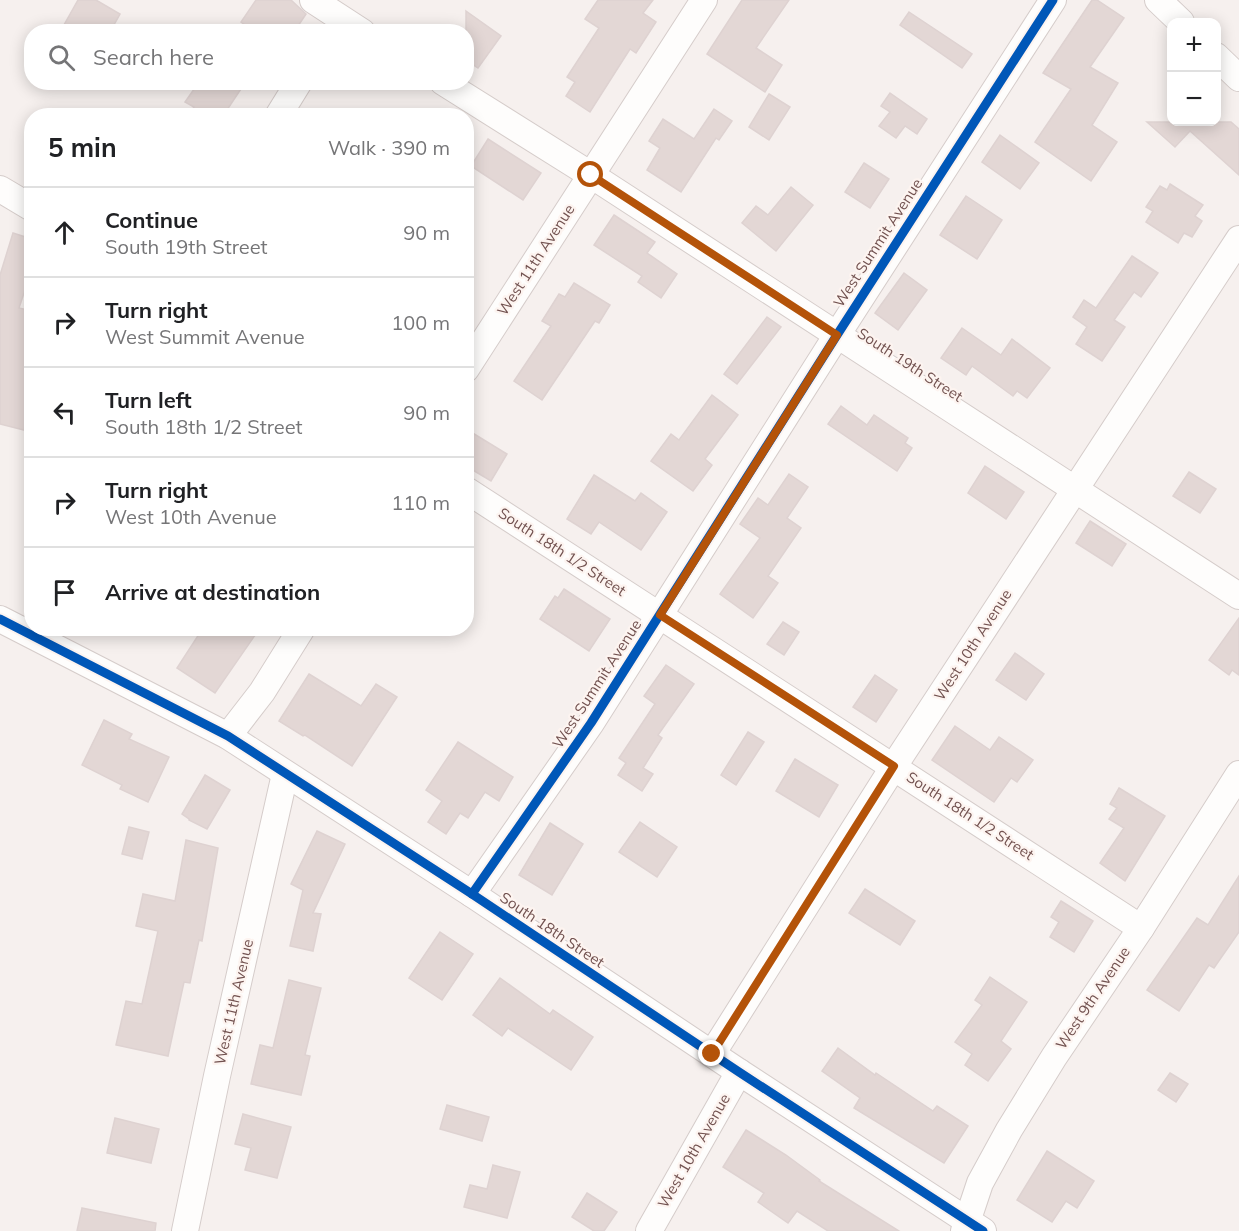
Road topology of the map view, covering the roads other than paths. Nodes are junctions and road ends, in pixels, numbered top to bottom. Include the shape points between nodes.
1 (313, 0) edge
2 (704, 0) edge
3 (1053, 0) edge
4 (1158, 0) edge
5 (341, 16) edge
6 (1177, 18) edge
7 (294, 90) edge
8 (456, 90) edge
9 (283, 108) edge
10 (591, 175) junction
11 (0, 189) edge
12 (24, 203) edge
13 (1239, 239) edge
14 (837, 335) junction
15 (474, 357) edge
16 (1075, 489) junction
17 (474, 495) edge
18 (1239, 596) edge
19 (660, 615) junction
20 (0, 619) edge
21 (24, 631) edge
22 (33, 636) edge
23 (297, 636) edge
24 (228, 736) junction
25 (894, 766) junction
26 (285, 774) junction
27 (1239, 774) edge
28 (472, 894) junction
29 (1141, 927) junction
30 (712, 1054) junction
31 (739, 1072) junction
32 (971, 1228) edge
33 (185, 1231) edge
34 (649, 1231) edge

1 - 5 street
2 - 10 street, West 11th Avenue
3 - 14 street, West Summit Avenue
4 - 6 street
7 - 9 street
8 - 10 street, South 19th Street
10 - 14 street, South 19th Street
10 - 15 street, West 11th Avenue
11 - 12 street
13 - 16 street, West 10th Avenue
14 - 16 street, South 19th Street
14 - 19 street, West Summit Avenue
16 - 18 street, South 19th Street
16 - 25 street, West 10th Avenue
17 - 19 street, South 18th 1/2 Street
19 - 25 street, South 18th 1/2 Street
19 - 28 street, West Summit Avenue via 591,723
20 - 21 street, South 18th Street
22 - 24 street, South 18th Street
23 - 24 street
24 - 26 street, South 18th Street
25 - 29 street, South 18th 1/2 Street
25 - 30 street, West 10th Avenue
26 - 28 street, South 18th Street
26 - 33 street, West 11th Avenue
27 - 29 street, West 9th Avenue
28 - 30 street, South 18th Street
29 - 32 street, West 9th Avenue via 1009,1130 980,1183
30 - 31 street, South 18th Street
31 - 32 street, South 18th Street
31 - 34 street, West 10th Avenue

